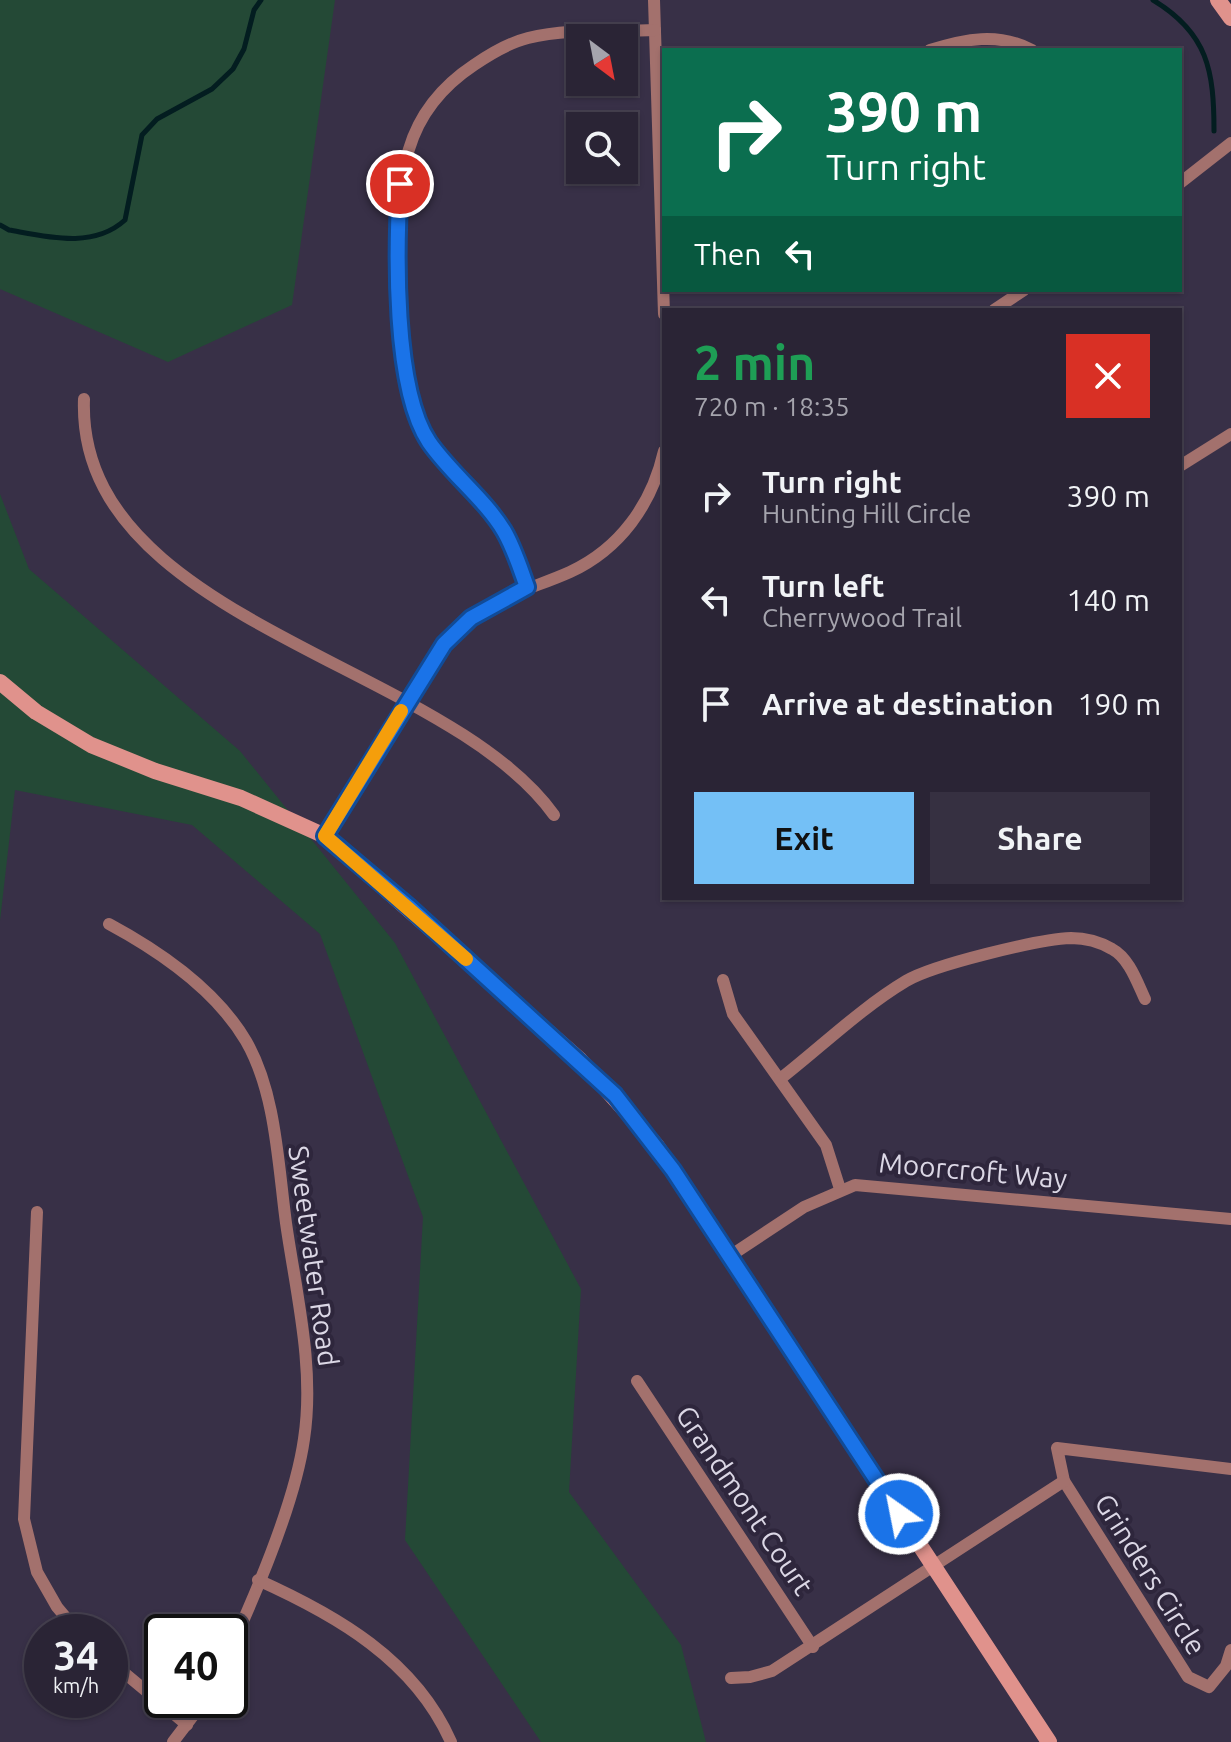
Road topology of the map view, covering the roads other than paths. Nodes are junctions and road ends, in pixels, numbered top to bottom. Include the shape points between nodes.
1 (654, 0) edge
2 (1218, 0) edge
3 (1231, 18) edge
4 (655, 30) junction
5 (937, 48) edge
6 (1027, 48) edge
7 (1231, 143) edge
8 (1182, 181) edge
9 (662, 251) edge
10 (1021, 292) edge
11 (997, 308) edge
12 (84, 399) dead end
13 (1231, 434) edge
14 (662, 457) edge
15 (1182, 465) edge
16 (527, 587) junction
17 (0, 682) edge
18 (406, 702) junction
19 (554, 815) dead end
20 (325, 836) junction
21 (109, 924) dead end
22 (723, 980) dead end
23 (1145, 999) dead end
24 (780, 1079) junction
25 (840, 1189) junction
26 (37, 1212) dead end
27 (1231, 1219) edge
28 (730, 1256) junction
29 (637, 1381) dead end
30 (1231, 1469) edge
31 (1064, 1481) junction
32 (933, 1566) junction
33 (258, 1580) junction
34 (63, 1614) edge
35 (244, 1614) edge
36 (813, 1647) junction
37 (1231, 1650) edge
38 (128, 1676) edge
39 (731, 1678) dead end
40 (192, 1718) edge
41 (187, 1725) junction
42 (173, 1742) edge
43 (451, 1742) edge
44 (1049, 1742) edge

1 - 4 street
2 - 3 street
4 - 9 street
4 - 16 street via 542,35 502,48 435,97 415,129 404,162 399,284 414,410 427,440 503,529
5 - 6 street via 969,39 1003,38
7 - 8 street
10 - 11 street
12 - 18 street via 83,430 92,466 123,516 159,556 219,601
13 - 15 street
14 - 16 street via 647,502 616,540 571,571
16 - 18 street via 455,632
17 - 20 street via 36,712 91,745 241,798
18 - 19 street via 530,785
18 - 20 street
20 - 28 street via 615,1095 656,1145
21 - 33 street, Sweetwater Road via 212,997 245,1039 264,1088 308,1400 298,1464
22 - 24 street via 733,1014
23 - 24 street via 1115,950 1092,940 1070,938 935,967 907,980
24 - 25 street via 826,1145
25 - 27 street, Moorcroft Way via 873,1184
25 - 28 street, Moorcroft Way
26 - 34 street via 24,1519 37,1572
28 - 32 street
29 - 36 street, Grandmont Court
30 - 31 street, Grinders Circle via 1057,1448
31 - 32 street, Grinders Circle
31 - 37 street, Grinders Circle via 1188,1677 1209,1687
32 - 36 street, Grinders Circle
32 - 44 street
33 - 35 street, Sweetwater Road
33 - 43 street via 333,1618 387,1655 427,1700
36 - 39 street, Grinders Circle via 772,1671
38 - 41 street
40 - 41 street
41 - 42 street

